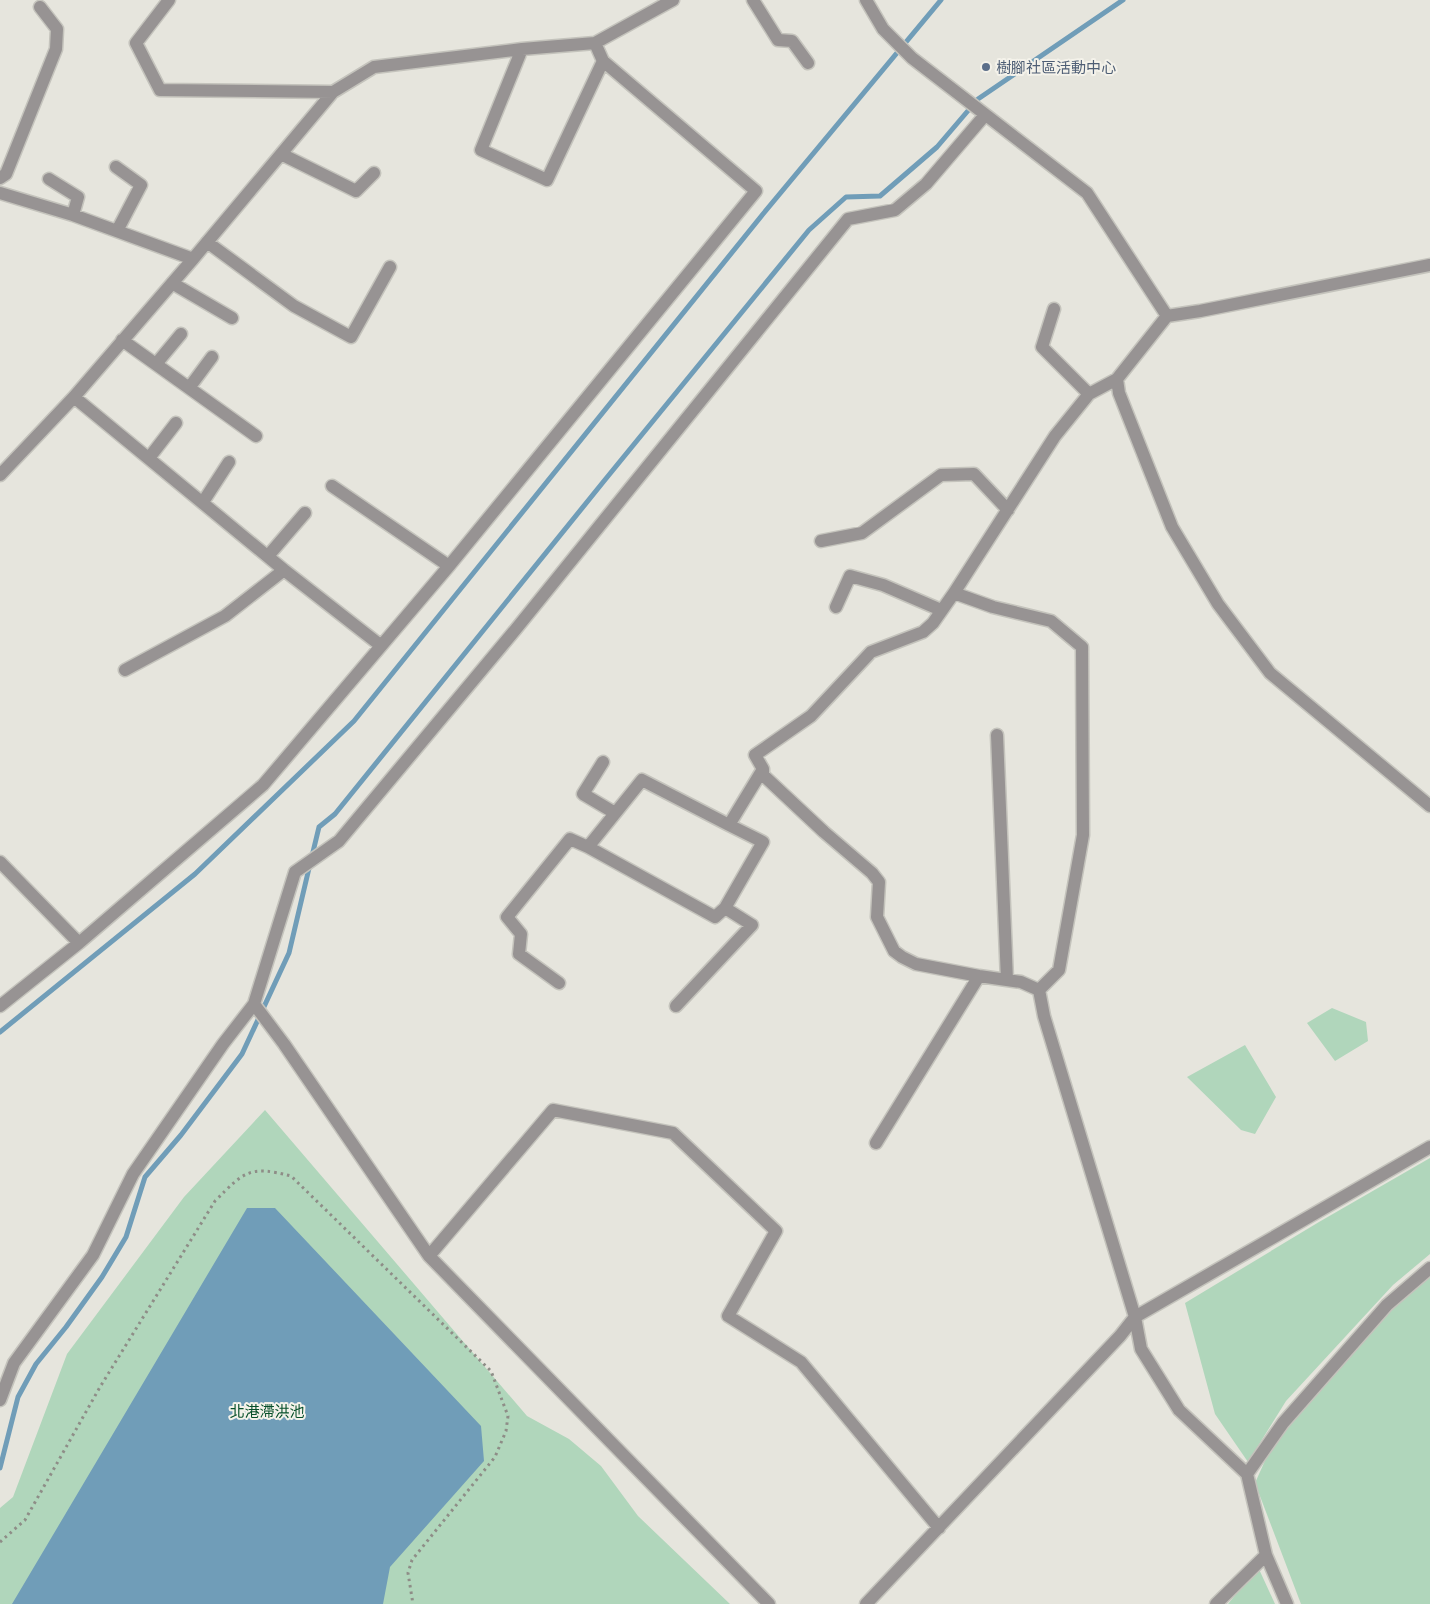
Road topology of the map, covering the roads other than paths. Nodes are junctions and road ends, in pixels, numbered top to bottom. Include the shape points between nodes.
1 (169, 0) edge
2 (673, 0) edge
3 (753, 0) edge
4 (866, 0) edge
5 (40, 6) dead end
6 (595, 43) junction
7 (522, 49) junction
8 (603, 61) junction
9 (808, 63) dead end
10 (333, 92) junction
11 (982, 113) junction
12 (281, 154) junction
13 (116, 167) dead end
14 (374, 173) dead end
15 (0, 178) edge
16 (49, 179) dead end
17 (0, 193) edge
18 (73, 215) junction
19 (117, 231) junction
20 (207, 242) junction
21 (193, 259) junction
22 (1430, 266) edge
23 (390, 267) dead end
24 (172, 283) junction
25 (1054, 310) dead end
26 (1166, 316) junction
27 (232, 318) dead end
28 (181, 334) dead end
29 (122, 340) junction
30 (212, 357) dead end
31 (156, 364) junction
32 (1116, 380) junction
33 (189, 388) junction
34 (1088, 394) junction
35 (74, 397) junction
36 (176, 423) dead end
37 (256, 436) dead end
38 (150, 458) junction
39 (229, 462) dead end
40 (0, 475) edge
41 (332, 486) dead end
42 (203, 502) junction
43 (1008, 510) junction
44 (305, 513) dead end
45 (821, 541) dead end
46 (268, 556) junction
47 (449, 566) junction
48 (284, 570) junction
49 (954, 593) junction
50 (836, 607) dead end
51 (941, 610) junction
52 (380, 645) junction
53 (125, 670) dead end
54 (997, 735) dead end
55 (603, 762) dead end
56 (763, 769) junction
57 (1428, 804) edge
58 (616, 813) junction
59 (729, 825) junction
60 (588, 847) junction
61 (0, 862) edge
62 (725, 908) junction
63 (79, 942) junction
64 (979, 976) junction
65 (1007, 980) junction
66 (559, 983) dead end
67 (1039, 990) junction
68 (254, 1004) junction
69 (0, 1006) edge
70 (676, 1006) dead end
71 (876, 1142) dead end
72 (1430, 1147) edge
73 (430, 1256) junction
74 (1430, 1268) edge
75 (1135, 1317) junction
76 (0, 1400) edge
77 (1247, 1474) junction
78 (939, 1528) junction
79 (1266, 1555) junction
80 (769, 1604) edge
81 (866, 1604) edge
82 (1216, 1604) edge
83 (1287, 1604) edge

1 - 10 street via 136,44 160,90
2 - 6 street
3 - 9 street via 778,40 792,41
4 - 11 street via 894,42
5 - 15 street via 57,29 56,49 6,174
6 - 7 street
6 - 8 street
7 - 8 street via 481,150 547,180
7 - 10 street via 374,67
8 - 47 street via 756,191
10 - 12 street
11 - 26 street via 1087,193
11 - 68 street via 926,184 895,210 848,220 516,629 339,841 295,872
12 - 14 street via 356,191
12 - 20 street
13 - 19 street via 141,185
16 - 18 street via 78,197
17 - 18 street
18 - 19 street
19 - 21 street
20 - 21 street
20 - 23 street via 294,306 351,337
21 - 24 street
22 - 26 street
24 - 27 street
24 - 29 street
25 - 34 street via 1042,347
26 - 32 street
28 - 31 street
29 - 31 street
29 - 35 street
30 - 33 street
31 - 33 street
32 - 34 street
32 - 57 street via 1172,527 1218,604 1270,673
33 - 37 street
34 - 43 street via 1055,436
35 - 38 street
35 - 40 street
36 - 38 street
38 - 42 street
39 - 42 street
41 - 47 street
42 - 46 street
43 - 45 street via 974,474 941,475 862,533
43 - 49 street
44 - 46 street
46 - 48 street
47 - 52 street
48 - 52 street
48 - 53 street via 225,616
49 - 51 street
49 - 67 street via 993,607 1051,621 1082,648 1083,835 1059,970
50 - 51 street via 850,576 883,585
51 - 56 street via 923,632 871,652 811,716 755,755
52 - 63 street via 263,785
54 - 65 street
55 - 58 street via 583,794
56 - 59 street
56 - 64 street via 763,774 879,882 877,917 894,951 916,964
58 - 59 street via 642,780
58 - 60 street
59 - 62 street via 763,842
60 - 62 street via 714,917
60 - 66 street via 570,839 507,917 521,934 518,954
61 - 63 street
62 - 70 street via 752,925
63 - 69 street
64 - 65 street
64 - 71 street
65 - 67 street
67 - 75 street via 1044,1016
68 - 73 street
68 - 76 street via 133,1174 93,1255 14,1363
72 - 75 street
73 - 78 street via 553,1110 673,1133 776,1231 728,1316 801,1362
73 - 80 street
74 - 77 street via 1386,1305 1283,1423
75 - 77 street via 1141,1349 1179,1410
75 - 78 street
77 - 79 street
78 - 81 street
79 - 82 street
79 - 83 street

